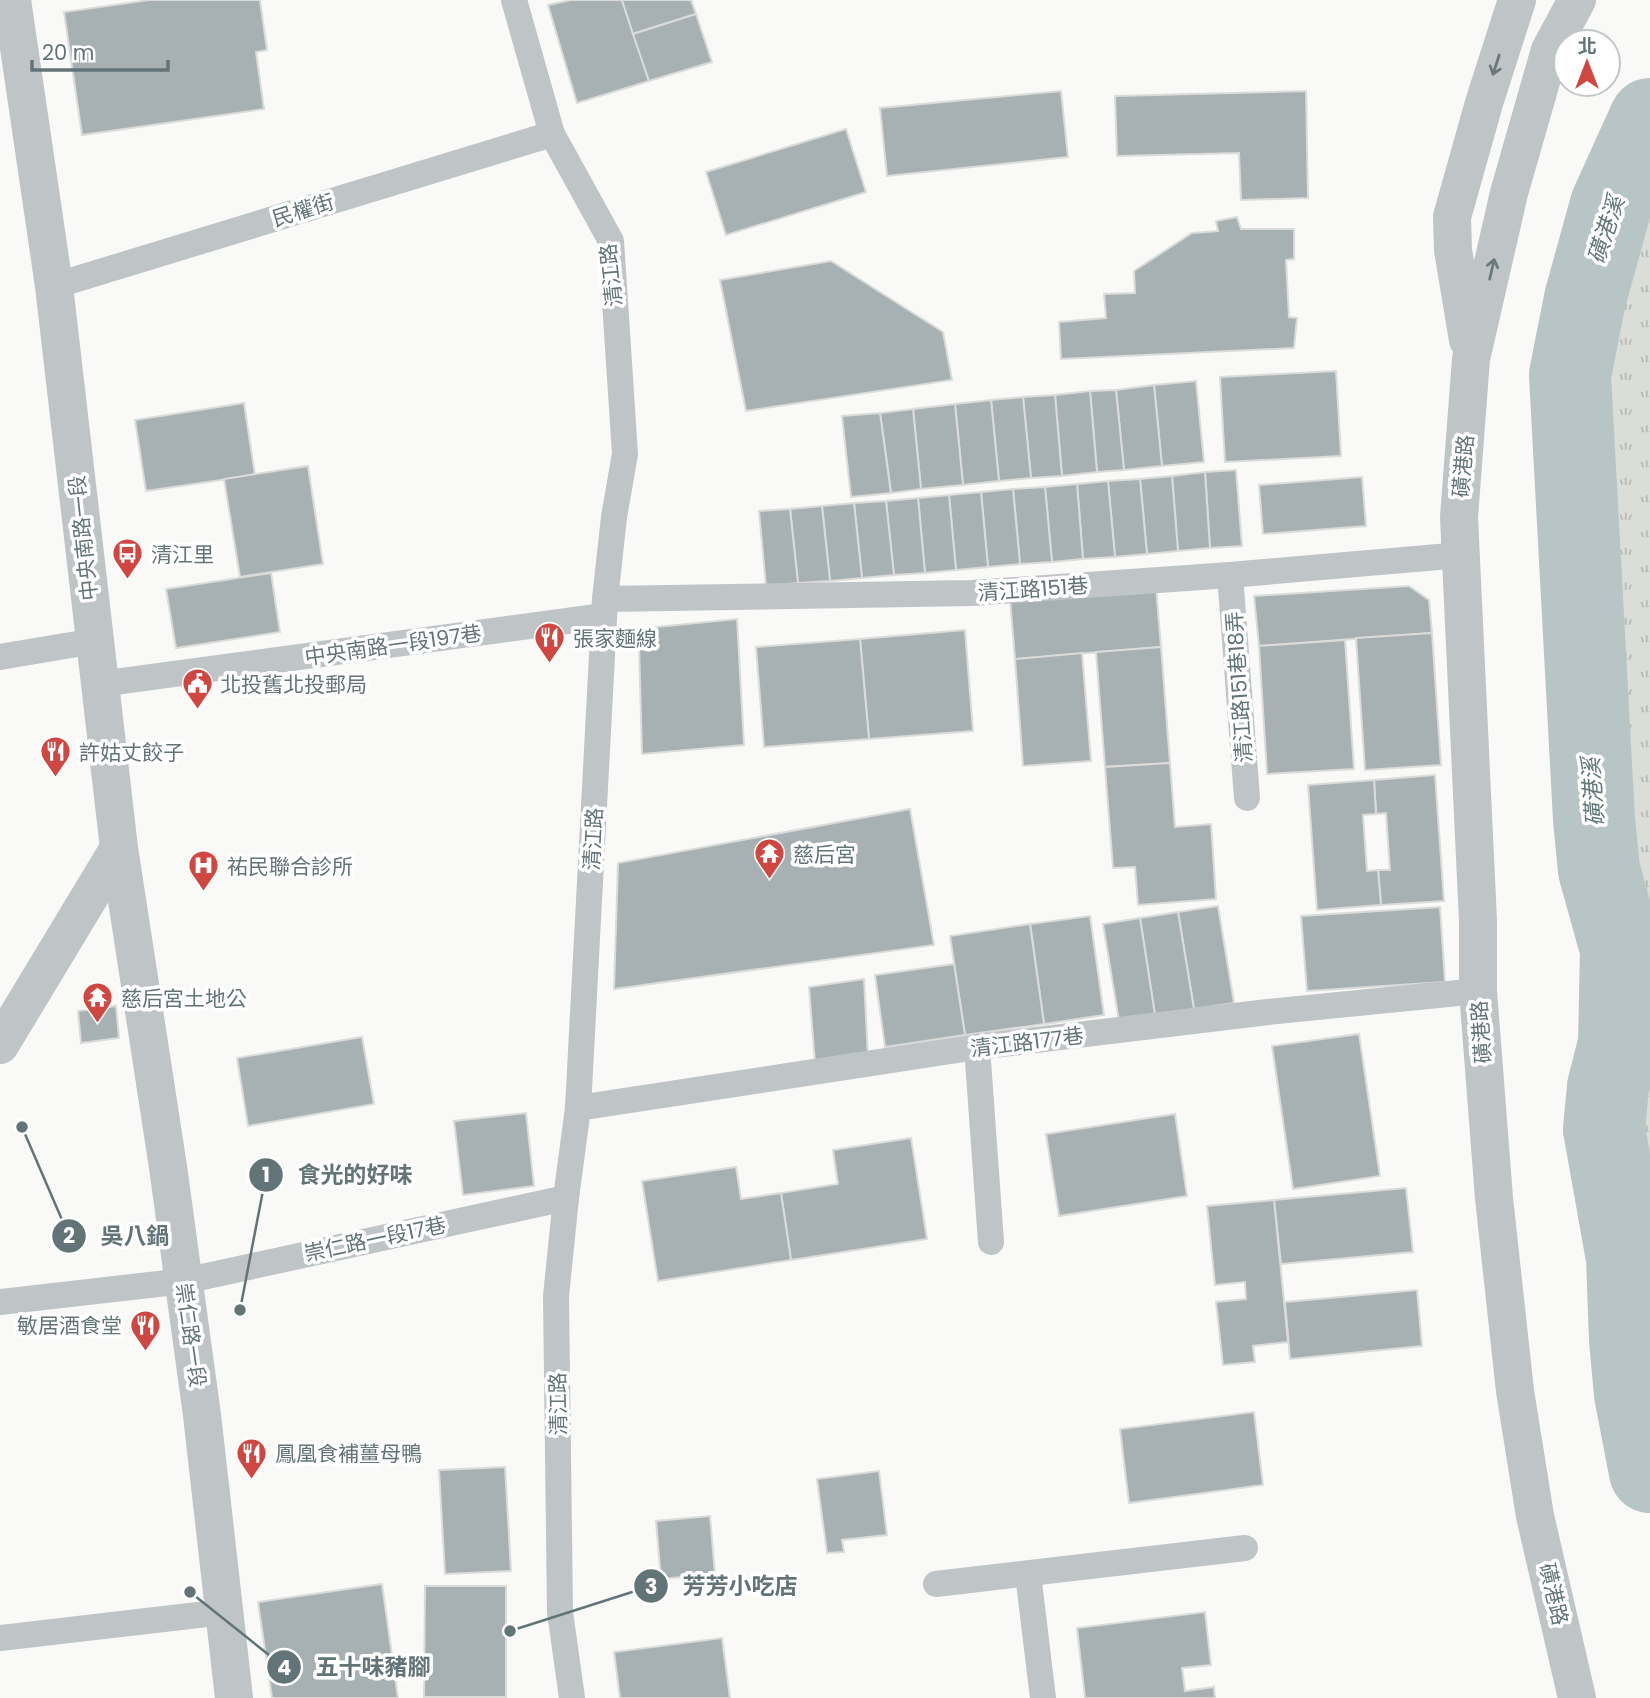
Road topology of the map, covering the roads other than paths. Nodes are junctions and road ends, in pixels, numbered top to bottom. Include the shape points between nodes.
1 (12, 0) edge
2 (514, 0) edge
3 (1517, 0) edge
4 (1577, 0) edge
5 (552, 134) junction
6 (54, 286) junction
7 (1471, 359) junction
8 (1461, 555) junction
9 (1230, 575) junction
10 (604, 608) junction
11 (95, 641) junction
12 (0, 657) edge
13 (100, 684) junction
14 (1247, 798) dead end
15 (119, 848) junction
16 (1478, 991) junction
17 (0, 1045) edge
18 (977, 1047) junction
19 (578, 1108) junction
20 (566, 1198) junction
21 (991, 1242) dead end
22 (184, 1281) junction
23 (0, 1302) edge
24 (1245, 1548) dead end
25 (1028, 1574) junction
26 (936, 1584) dead end
27 (224, 1612) junction
28 (0, 1638) edge
29 (569, 1696) edge
30 (234, 1698) edge
31 (1043, 1698) edge
32 (1577, 1698) edge

1 - 6 street, 中央南路一段
2 - 5 lane, 清江路
3 -> 7 street, 磺港路 via 1452,217
7 -> 4 street, 磺港路 via 1509,193 1550,50
5 - 6 lane, 民權街
5 - 10 lane, 清江路 via 611,241 625,454
6 - 11 street, 中央南路一段
7 - 8 street, 磺港路 via 1459,517
8 - 9 lane, 清江路151巷
8 - 16 street, 磺港路
9 - 10 lane, 清江路151巷 via 972,593
9 - 14 lane, 清江路151巷18弄
10 - 13 lane, 中央南路一段197巷
10 - 19 lane, 清江路
11 - 12 lane
11 - 13 street, 中央南路一段
13 - 15 street, 中央南路一段
15 - 17 street
15 - 22 street, 崇仁路一段
16 - 18 lane, 清江路177巷
16 - 32 street, 磺港路 via 1515,1391 1535,1516
18 - 19 lane, 清江路177巷
18 - 21 lane
19 - 20 lane, 清江路
20 - 22 lane, 崇仁路一段17巷
20 - 29 lane, 清江路 via 556,1296 560,1612
22 - 23 lane, 崇仁路一段17巷
22 - 27 street, 崇仁路一段
24 - 25 lane
25 - 26 lane
25 - 31 lane
27 - 28 lane
27 - 30 street, 崇仁路一段

